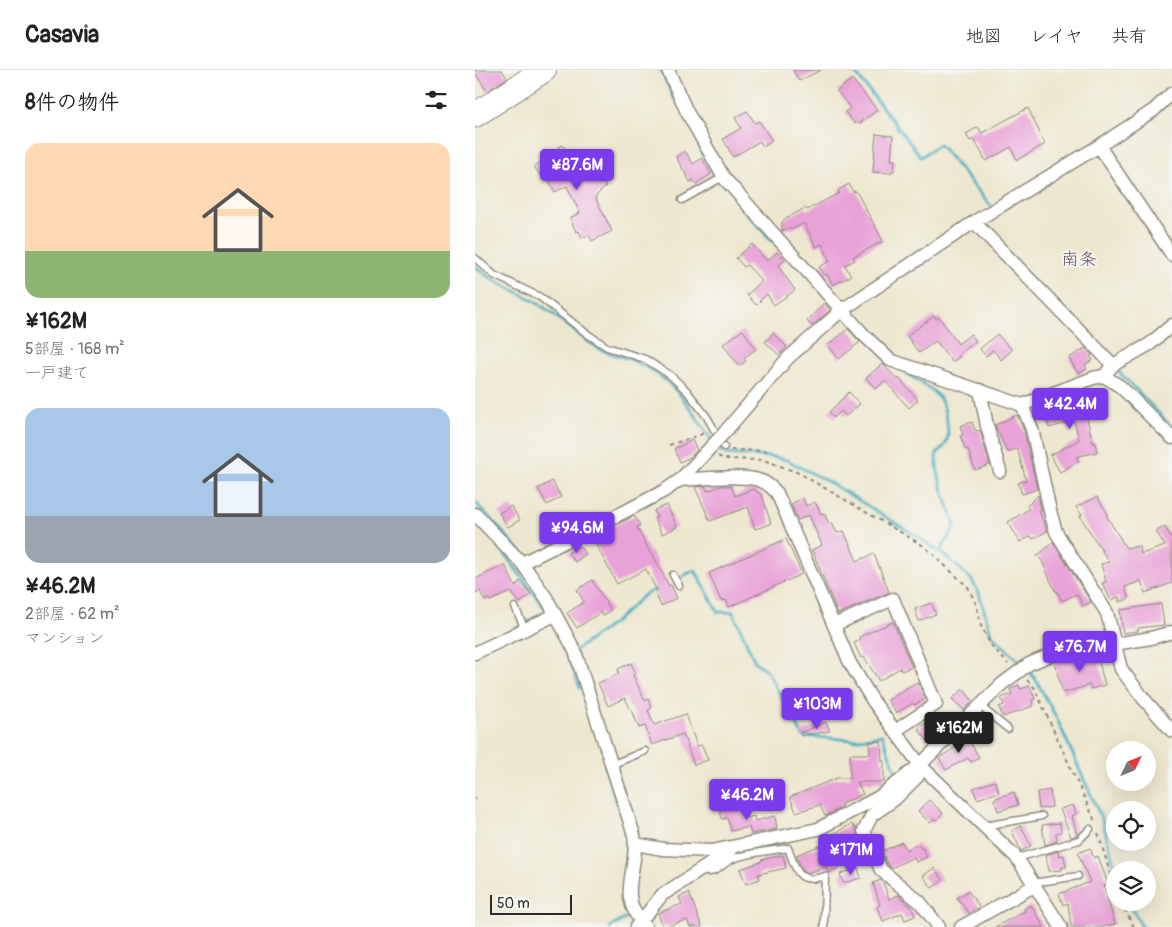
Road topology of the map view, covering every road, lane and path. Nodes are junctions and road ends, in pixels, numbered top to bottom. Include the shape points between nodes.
1 (544, 70) edge
2 (668, 70) edge
3 (1172, 93) edge
4 (475, 116) edge
5 (1099, 146) junction
6 (723, 177) junction
7 (682, 200) dead end
8 (974, 222) junction
9 (1172, 255) edge
10 (475, 258) edge
11 (842, 310) junction
12 (1172, 324) edge
13 (1113, 365) junction
14 (1104, 376) junction
15 (980, 390) junction
16 (1022, 405) junction
17 (700, 434) dead end
18 (1172, 438) edge
19 (669, 445) dead end
20 (724, 447) joint
21 (771, 451) dead end
22 (713, 452) junction
23 (1000, 471) dead end
24 (680, 480) junction
25 (475, 514) edge
26 (522, 562) junction
27 (673, 575) dead end
28 (679, 586) dead end
29 (515, 607) dead end
30 (555, 615) junction
31 (834, 625) junction
32 (525, 629) junction
33 (1172, 632) edge
34 (1113, 643) junction
35 (475, 653) edge
36 (1022, 669) junction
37 (980, 706) junction
38 (1008, 729) dead end
39 (1172, 731) edge
40 (895, 732) junction
41 (645, 751) dead end
42 (611, 765) junction
43 (923, 766) junction
44 (1042, 816) dead end
45 (1094, 819) junction
46 (985, 826) junction
47 (1090, 829) joint
48 (635, 844) junction
49 (735, 848) junction
50 (1017, 858) junction
51 (1107, 861) edge
52 (699, 871) junction
53 (1078, 876) dead end
54 (1033, 885) junction
55 (1126, 911) edge
56 (641, 925) edge
57 (824, 927) edge
58 (939, 927) edge
59 (961, 927) edge
60 (1061, 927) edge
61 (1134, 927) edge

1 - 4 highway
2 - 6 street
3 - 5 street via 1154,110
5 - 8 street
5 - 9 street
6 - 7 lane
6 - 11 street
8 - 11 street
8 - 13 street
10 - 20 lane via 495,275 540,297 607,347 645,359 671,375 707,417
11 - 15 street via 890,360
11 - 22 street, bridge via 788,358 724,433
12 - 13 street via 1150,344
13 - 14 street
14 - 16 street
14 - 18 street via 1121,387
15 - 16 street
15 - 23 street
16 - 34 street via 1032,430 1056,532 1107,613
17 - 19 path
20 - 21 path via 732,451
22 - 24 street
22 - 36 path via 724,459 764,460 799,473 924,546 967,587 977,606 981,626 1002,659
24 - 26 street via 624,512
24 - 31 street via 748,478 761,481 777,492
25 - 26 street
26 - 30 street
27 - 28 lane
29 - 32 lane
30 - 32 street
30 - 42 street via 575,651
31 - 40 street via 850,663
31 - 40 street via 893,599 936,704
32 - 35 street
33 - 34 street
34 - 36 street via 1053,654
34 - 39 street via 1121,669
36 - 37 street
36 - 45 path via 1035,687
37 - 38 lane
37 - 43 street
40 - 43 street
41 - 42 lane
42 - 48 street
43 - 46 street
43 - 49 street via 879,798 818,829
43 - 58 street via 895,799 872,815 864,831 881,870 920,902
44 - 46 lane
45 - 47 path
45 - 51 path
46 - 50 street
47 - 50 lane via 1079,840
48 - 49 street via 663,850
48 - 56 street via 630,900
49 - 52 street
50 - 54 street
52 - 56 street via 662,894
52 - 57 lane via 711,873 739,857 788,848 802,877 809,880 825,876
53 - 54 lane
54 - 59 street
54 - 60 street
55 - 61 path

